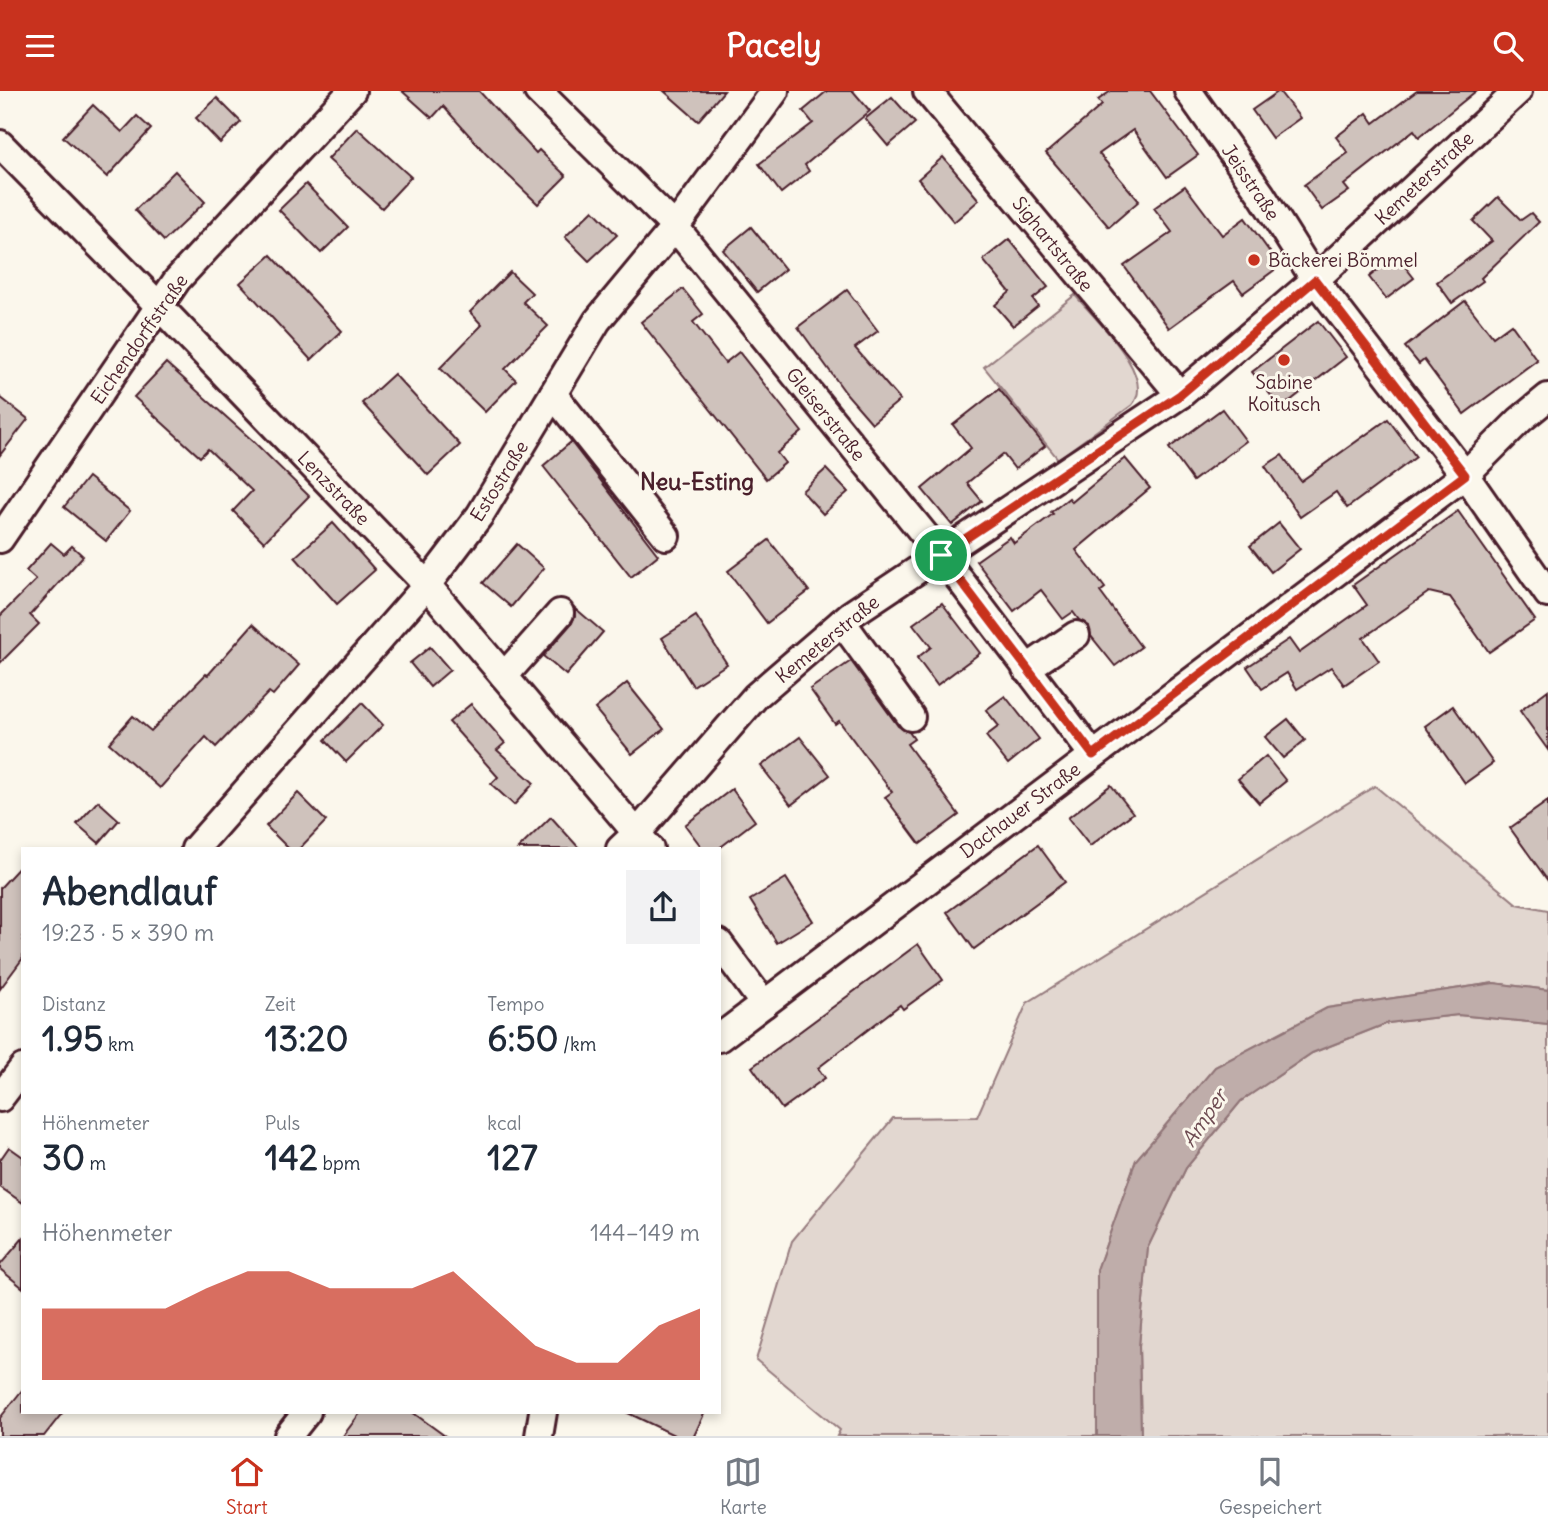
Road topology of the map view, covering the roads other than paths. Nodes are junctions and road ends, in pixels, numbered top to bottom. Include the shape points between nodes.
1 (352, 91) edge
2 (538, 91) edge
3 (775, 91) edge
4 (927, 91) edge
5 (1188, 91) edge
6 (1518, 91) edge
7 (0, 144) edge
8 (675, 227) junction
9 (1315, 280) junction
10 (158, 305) junction
11 (553, 394) junction
12 (1180, 395) junction
13 (1548, 397) edge
14 (1465, 475) junction
15 (666, 536) dead end
16 (0, 538) edge
17 (941, 555) junction
18 (427, 585) junction
19 (1548, 594) edge
20 (559, 613) dead end
21 (842, 622) junction
22 (1076, 635) dead end
23 (1026, 669) junction
24 (504, 676) junction
25 (911, 717) dead end
26 (1093, 755) junction
27 (636, 843) edge
28 (197, 847) edge
29 (721, 946) edge
30 (764, 1004) junction
31 (721, 1036) edge
32 (21, 1072) edge
33 (10, 1097) edge
34 (305, 1414) edge
35 (543, 1414) edge
36 (288, 1436) edge
37 (539, 1436) edge

1 - 10 street, Eichendorffstraße
2 - 8 street, Gleiserstraße
3 - 8 street, Estostraße
4 - 12 street, Sighartstraße
5 - 9 street, Jeisstraße
6 - 9 street, Kemeterstraße
7 - 10 street, Lenzstraße
8 - 11 street, Estostraße via 597,321
8 - 17 street, Gleiserstraße
9 - 12 street, Kemeterstraße
9 - 14 street, Jeisstraße
10 - 16 street, Eichendorffstraße
10 - 18 street, Lenzstraße
11 - 15 street
11 - 18 street, Estostraße via 480,515
12 - 17 street, Kemeterstraße
13 - 14 street, Dachauer Straße
14 - 19 street, Jeisstraße
14 - 26 street, Dachauer Straße
17 - 21 street, Kemeterstraße
17 - 23 street, Gleiserstraße
18 - 24 street, Lenzstraße
18 - 28 street, Estostraße
20 - 24 street
21 - 25 street
21 - 27 street, Kemeterstraße via 756,696
22 - 23 street
23 - 26 street, Gleiserstraße
24 - 27 street, Lenzstraße
26 - 30 street, Dachauer Straße
29 - 30 street
30 - 31 street, Dachauer Straße
32 - 33 street
34 - 36 street
35 - 37 street

